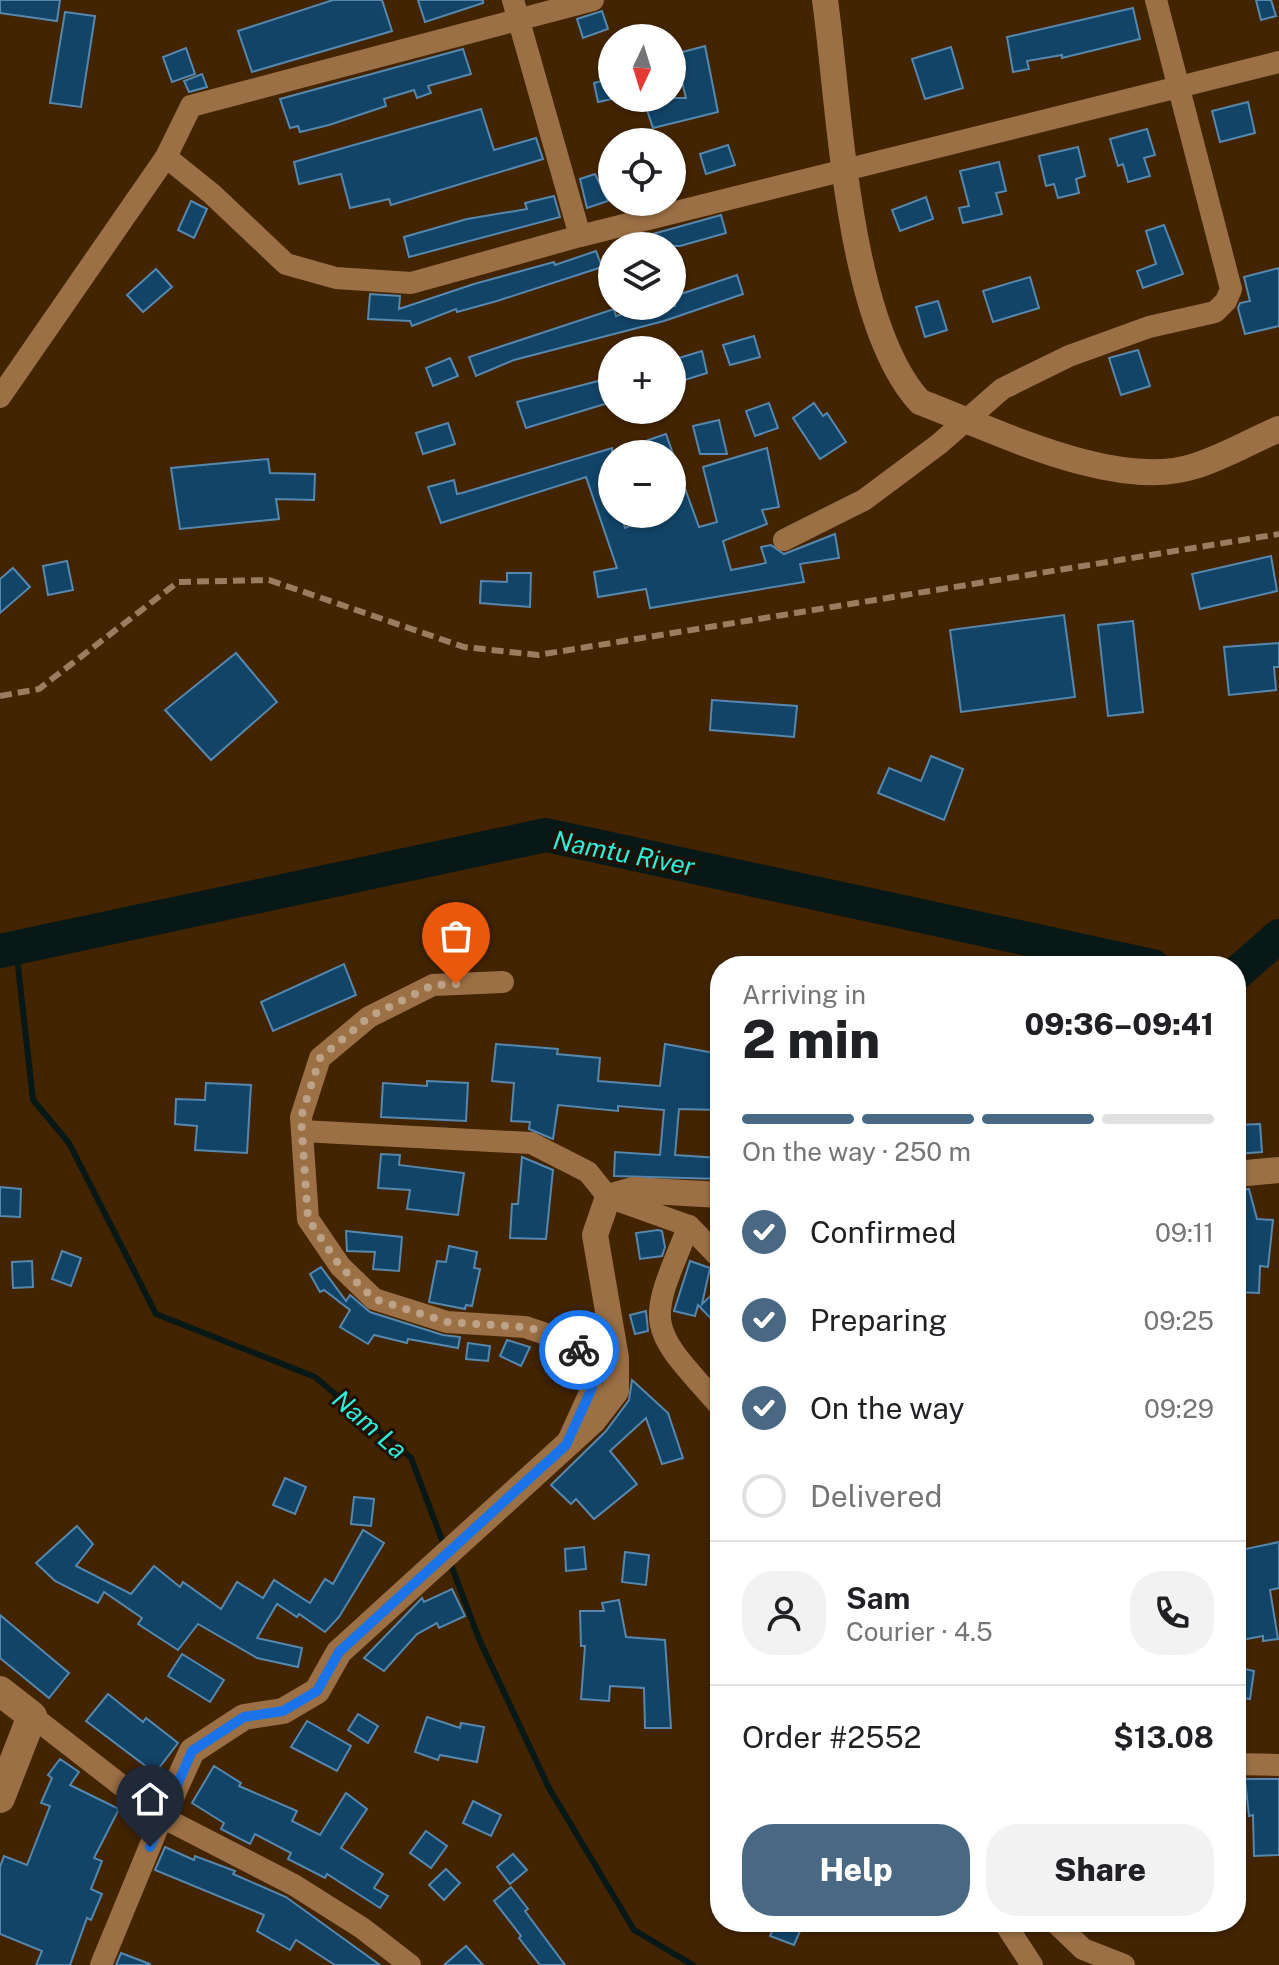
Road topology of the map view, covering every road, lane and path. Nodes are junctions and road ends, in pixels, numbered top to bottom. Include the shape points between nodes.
1 (593, 0) edge
2 (825, 0) edge
3 (1156, 0) edge
4 (515, 10) edge
5 (1279, 62) edge
6 (1178, 88) junction
7 (166, 157) junction
8 (846, 172) junction
9 (580, 236) junction
10 (0, 397) edge
11 (968, 420) junction
12 (1279, 429) edge
13 (784, 540) dead end
14 (503, 982) dead end
15 (302, 1131) junction
16 (1279, 1170) edge
17 (1246, 1173) edge
18 (710, 1194) edge
19 (608, 1197) junction
20 (689, 1226) junction
21 (710, 1248) edge
22 (710, 1395) edge
23 (566, 1445) junction
24 (0, 1691) edge
25 (32, 1716) junction
26 (1246, 1764) edge
27 (1279, 1765) edge
28 (0, 1798) edge
29 (162, 1817) junction
30 (1011, 1932) edge
31 (1065, 1932) edge
32 (101, 1965) edge
33 (410, 1965) edge
34 (1032, 1965) edge
35 (1124, 1965) edge

1 - 4 street
2 - 8 street
3 - 6 street
4 - 7 street via 191,106
4 - 9 street
5 - 6 street
6 - 8 street
6 - 11 street via 1231,289 1226,301 1215,312 1149,327 1069,356 1002,389
7 - 9 street via 286,264 336,278 411,283
7 - 10 street
8 - 9 street
8 - 11 street via 869,302 885,351 901,382 920,402
11 - 12 street via 1091,465 1145,473 1193,467
11 - 13 street via 864,500
14 - 15 street via 433,985 369,1017 320,1058 301,1117
15 - 19 street via 531,1143 588,1172
15 - 23 street via 308,1219 340,1266 374,1299 447,1322 525,1327 573,1343 589,1363 592,1388
16 - 17 street
18 - 19 street via 633,1190
19 - 20 street
19 - 23 street via 595,1235 616,1358 616,1391
20 - 21 street
20 - 22 street via 658,1308 661,1335
23 - 29 street via 339,1652 317,1691 283,1711 244,1717 192,1751
24 - 25 main road
25 - 28 main road
25 - 29 street
26 - 27 street
29 - 32 street
29 - 33 street via 294,1885
30 - 34 street
31 - 35 street via 1083,1949

